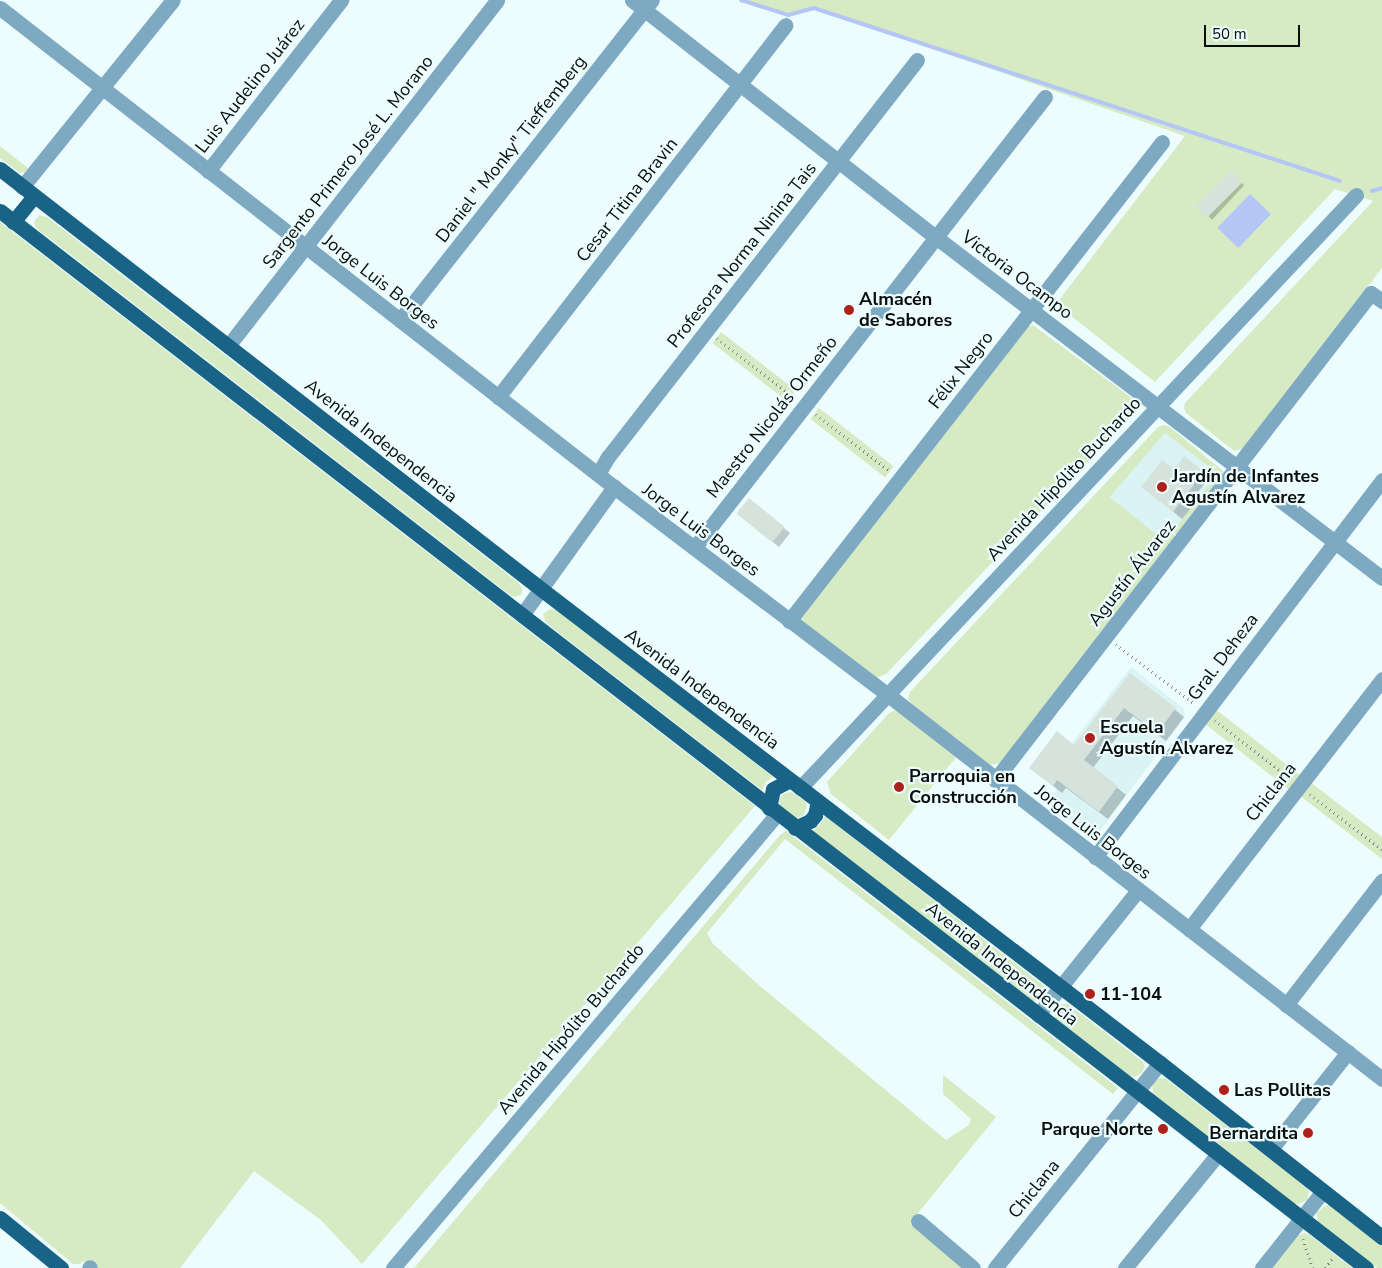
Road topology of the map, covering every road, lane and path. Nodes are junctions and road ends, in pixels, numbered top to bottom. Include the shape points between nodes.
1 (173, 0) edge
2 (341, 0) edge
3 (497, 0) edge
4 (632, 0) edge
5 (648, 5) edge
6 (0, 8) edge
7 (785, 25) dead end
8 (917, 60) dead end
9 (740, 84) junction
10 (102, 88) junction
11 (1045, 97) dead end
12 (1162, 142) dead end
13 (839, 161) junction
14 (0, 169) edge
15 (208, 171) junction
16 (28, 191) junction
17 (1356, 195) dead end
18 (0, 212) edge
19 (13, 222) junction
20 (937, 238) junction
21 (305, 247) junction
22 (1377, 297) edge
23 (1032, 309) junction
24 (400, 320) junction
25 (707, 330) junction
26 (228, 346) junction
27 (498, 397) junction
28 (804, 406) junction
29 (1159, 406) junction
30 (1238, 467) junction
31 (598, 474) junction
32 (900, 479) junction
33 (1382, 480) edge
34 (614, 487) junction
35 (1335, 541) junction
36 (694, 547) junction
37 (1382, 578) edge
38 (541, 589) junction
39 (522, 615) junction
40 (789, 621) junction
41 (1107, 636) junction
42 (1382, 679) edge
43 (887, 694) junction
44 (1205, 712) junction
45 (995, 780) junction
46 (795, 784) junction
47 (1299, 786) junction
48 (818, 801) junction
49 (773, 811) junction
50 (796, 828) junction
51 (1382, 849) edge
52 (1095, 857) junction
53 (1382, 881) edge
54 (1138, 890) junction
55 (1189, 929) junction
56 (1061, 987) junction
57 (1286, 1005) junction
58 (1038, 1015) junction
59 (1348, 1052) junction
60 (1160, 1063) junction
61 (1382, 1079) edge
62 (1136, 1091) junction
63 (1271, 1149) junction
64 (1218, 1154) junction
65 (1323, 1191) junction
66 (0, 1218) edge
67 (1302, 1218) junction
68 (918, 1221) dead end
69 (1302, 1237) dead end
70 (1382, 1237) edge
71 (1333, 1258) dead end
72 (61, 1268) edge
73 (393, 1268) edge
74 (973, 1268) edge
75 (995, 1268) edge
76 (1125, 1268) edge
77 (1262, 1268) edge
78 (1313, 1268) edge
79 (1325, 1268) edge
80 (1366, 1268) edge

1 - 10 street
2 - 15 street, Luis Audelino Juárez
3 - 21 street, Sargento Primero José L. Morano
4 - 5 street, Victoria Ocampo
5 - 9 street, Victoria Ocampo
5 - 24 street, Daniel " Monky" Tieffemberg
6 - 10 street, Jorge Luis Borges
7 - 9 street, Cesar Titina Bravin
8 - 13 street, Profesora Norma Ninina Tais
9 - 13 street, Victoria Ocampo
9 - 27 street, Cesar Titina Bravin
10 - 15 street, Jorge Luis Borges
10 - 16 street
11 - 20 street, Maestro Nicolás Ormeño
12 - 23 street, Félix Negro
13 - 20 street, Victoria Ocampo
13 - 25 street, Profesora Norma Ninina Tais
14 - 16 main road, Avenida Independencia
15 - 21 street, Jorge Luis Borges
16 - 19 main road
16 - 26 main road, Avenida Independencia
17 - 29 street, Avenida Hipólito Buchardo
18 - 19 main road, Avenida Independencia
19 - 39 main road, Avenida Independencia
20 - 23 street, Victoria Ocampo
20 - 28 street, Maestro Nicolás Ormeño
21 - 24 street, Jorge Luis Borges
21 - 26 street, Sargento Primero José L. Morano
22 - 30 street, Agustín Álvarez
23 - 29 street, Victoria Ocampo
23 - 32 street, Félix Negro
24 - 27 street, Jorge Luis Borges
25 - 28 path
25 - 31 street, Profesora Norma Ninina Tais
26 - 38 main road, Avenida Independencia
27 - 31 street, Jorge Luis Borges
28 - 32 path
28 - 36 street, Maestro Nicolás Ormeño
29 - 30 street, Victoria Ocampo
29 - 43 street, Avenida Hipólito Buchardo
30 - 35 street, Victoria Ocampo
30 - 41 street, Agustín Álvarez
31 - 34 street, Jorge Luis Borges
32 - 40 street, Félix Negro
33 - 35 street, Gral. Deheza
34 - 36 street, Jorge Luis Borges
34 - 38 street
35 - 37 street, Victoria Ocampo
35 - 44 street, Gral. Deheza
36 - 40 street, Jorge Luis Borges
38 - 39 street
38 - 46 main road, Avenida Independencia
39 - 49 main road, Avenida Independencia
40 - 43 street, Jorge Luis Borges
41 - 44 path
41 - 45 street, Agustín Álvarez
42 - 47 street, Chiclana
43 - 45 street, Jorge Luis Borges
43 - 46 street, Avenida Hipólito Buchardo
44 - 47 path
44 - 52 street, Gral. Deheza
45 - 52 street, Jorge Luis Borges
46 - 48 main road, Avenida Independencia
46 - 49 main road via 773,789
47 - 51 path
47 - 55 street, Chiclana
48 - 50 main road via 815,815
48 - 56 main road, Avenida Independencia
49 - 50 main road, Avenida Independencia
49 - 73 street, Avenida Hipólito Buchardo
50 - 58 main road, Avenida Independencia
52 - 54 street, Jorge Luis Borges
53 - 57 street
54 - 55 street, Jorge Luis Borges
54 - 56 street
55 - 57 street, Jorge Luis Borges
56 - 58 street
56 - 60 main road, Avenida Independencia
57 - 59 street, Jorge Luis Borges
58 - 62 main road, Avenida Independencia
59 - 61 street, Jorge Luis Borges
59 - 63 street
60 - 62 street, Chiclana
60 - 63 main road, Avenida Independencia
62 - 64 main road, Avenida Independencia
62 - 75 street, Chiclana
63 - 65 main road, Avenida Independencia
64 - 67 main road, Avenida Independencia
64 - 76 street
65 - 67 street
65 - 70 main road, Avenida Independencia
66 - 72 main road
67 - 77 street
67 - 80 main road, Avenida Independencia
68 - 74 street
69 - 78 path
71 - 79 path

